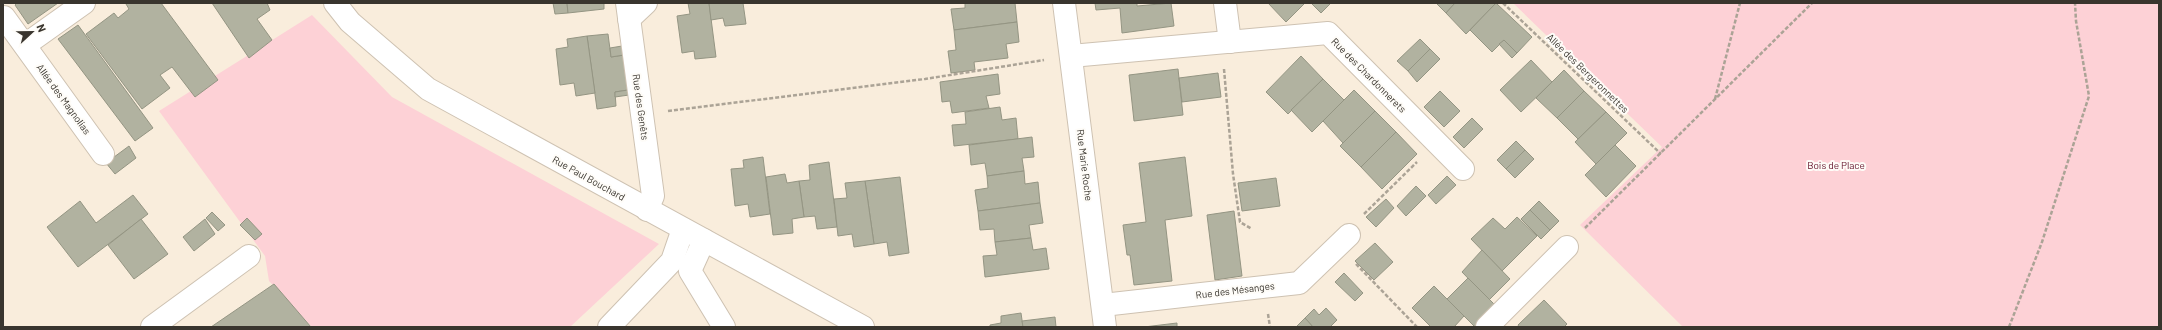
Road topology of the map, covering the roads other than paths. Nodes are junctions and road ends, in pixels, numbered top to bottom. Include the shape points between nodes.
1 (84, 3) edge
2 (335, 3) edge
3 (646, 3) edge
4 (1064, 3) edge
5 (1225, 3) edge
6 (628, 11) edge
7 (4, 17) dead end
8 (1226, 42) junction
9 (25, 45) junction
10 (1071, 56) junction
11 (102, 154) dead end
12 (1463, 169) dead end
13 (647, 210) junction
14 (683, 229) junction
15 (704, 240) junction
16 (1344, 240) road end
17 (1567, 247) road end
18 (249, 256) dead end
19 (1103, 305) junction
20 (152, 327) edge
21 (609, 327) edge
22 (724, 327) edge
23 (863, 327) edge
24 (1105, 327) edge
25 (1488, 327) edge

1 - 9 street
2 - 13 street, Rue Paul Bouchard via 350,22 428,89
3 - 6 street
4 - 10 street, Rue Marie Roche
5 - 8 street
6 - 13 street, Rue des Genêts via 653,196
7 - 9 street, Allée des Magnolias
8 - 10 street, Rue des Chardonnerets
8 - 12 street, Rue des Chardonnerets via 1328,33
9 - 11 street, Allée des Magnolias
10 - 19 street, Rue Marie Roche
13 - 14 street, Rue Paul Bouchard
14 - 15 street, Rue Paul Bouchard
14 - 21 street via 672,261
15 - 22 street via 690,272
15 - 23 street, Rue Paul Bouchard
16 - 19 street, Rue des Mésanges via 1298,283
17 - 25 street
18 - 20 street
19 - 24 street, Rue Marie Roche

